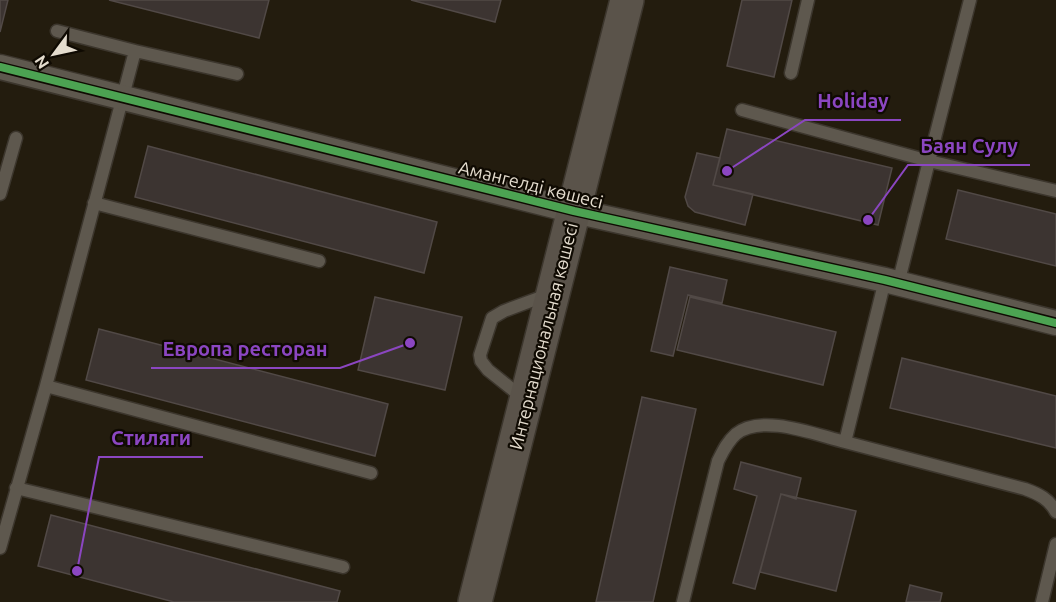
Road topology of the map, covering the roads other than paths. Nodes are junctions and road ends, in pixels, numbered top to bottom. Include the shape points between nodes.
1 (627, 0) edge
2 (808, 0) edge
3 (970, 0) edge
4 (57, 31) dead end
5 (135, 51) junction
6 (0, 67) edge
7 (791, 73) dead end
8 (237, 74) dead end
9 (123, 98) junction
10 (742, 110) dead end
11 (16, 138) dead end
12 (929, 160) junction
13 (1056, 191) edge
14 (0, 194) edge
15 (94, 203) junction
16 (574, 211) junction
17 (319, 261) dead end
18 (891, 282) junction
19 (554, 292) junction
20 (1056, 323) edge
21 (46, 386) junction
22 (526, 401) junction
23 (845, 442) junction
24 (371, 473) dead end
25 (16, 488) junction
26 (1056, 512) edge
27 (1056, 544) edge
28 (0, 548) edge
29 (343, 567) dead end
30 (475, 602) edge
31 (683, 602) edge
32 (1042, 602) edge

1 - 16 main road, Интернациональная көшесі
2 - 7 lane
3 - 12 lane
4 - 5 lane
5 - 8 lane
5 - 9 lane
6 - 9 street, Амангелді көшесі
9 - 15 lane
9 - 16 street, Амангелді көшесі
10 - 12 lane
11 - 14 lane
12 - 13 lane
12 - 18 lane
15 - 17 lane
15 - 21 lane
16 - 18 street, Амангелді көшесі
16 - 19 main road, Интернациональная көшесі
18 - 20 street, Амангелді көшесі
18 - 23 lane
19 - 22 main road, Интернациональная көшесі
19 - 22 lane via 492,318 480,355 484,366
21 - 24 lane
21 - 25 lane
22 - 30 main road, Интернациональная көшесі
23 - 26 lane via 1025,489 1041,495
23 - 31 lane via 763,424 737,433 718,461
25 - 28 lane
25 - 29 lane
27 - 32 lane

